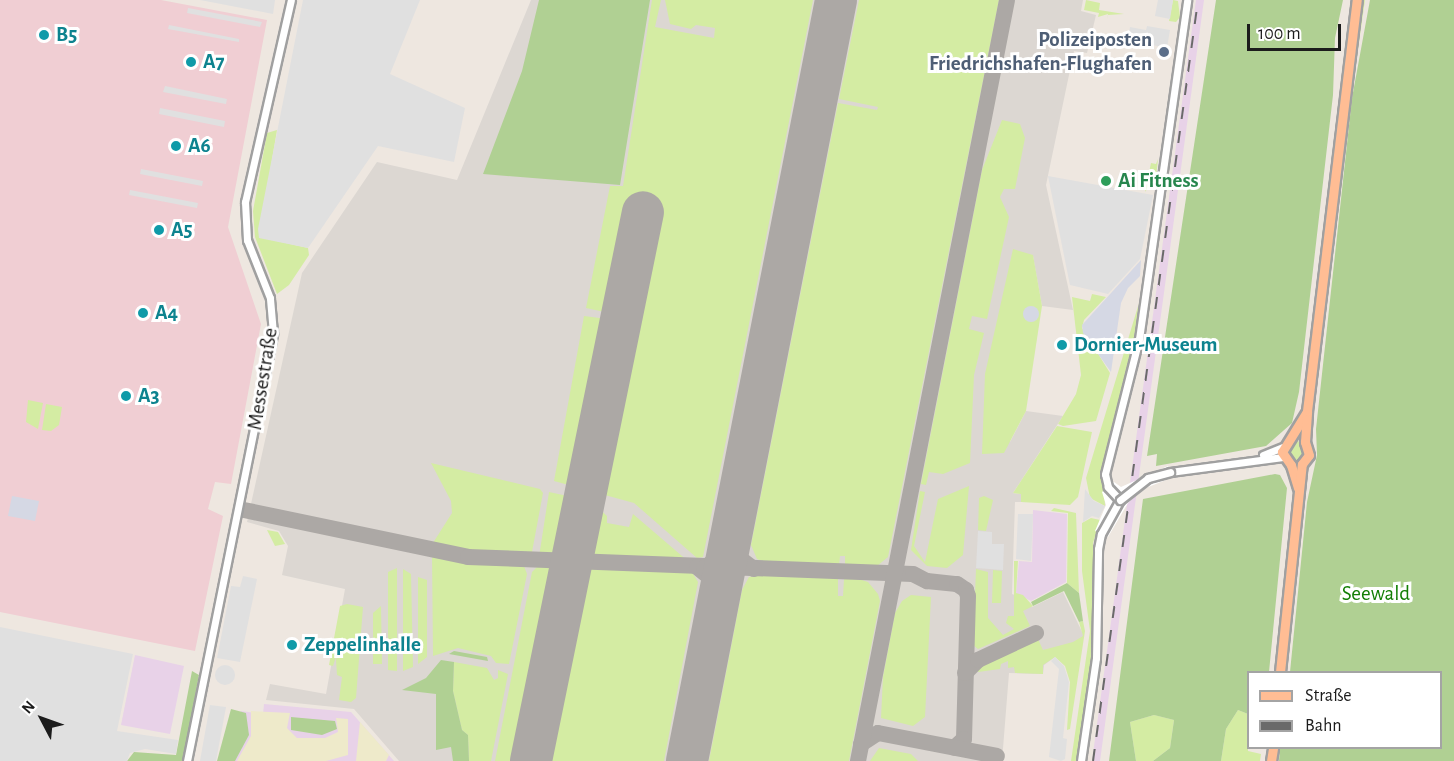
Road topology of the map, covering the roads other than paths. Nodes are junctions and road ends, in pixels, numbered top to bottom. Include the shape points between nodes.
1 (291, 0) edge
2 (1187, 0) edge
3 (1357, 0) edge
4 (1307, 411) junction
5 (1291, 439) junction
6 (1305, 442) junction
7 (1283, 447) junction
8 (1283, 457) junction
9 (1257, 458) junction
10 (1302, 464) junction
11 (1291, 465) junction
12 (1299, 494) junction
13 (1120, 500) junction
14 (1280, 671) edge
15 (187, 761) edge
16 (1081, 761) edge

1 - 15 street, Messestraße via 245,202 247,240 270,298 273,333
2 - 13 street via 1139,339 1105,474 1108,488
3 - 4 main road
4 - 5 main road
4 - 6 main road
5 - 6 main road
5 - 7 main road
6 - 10 main road via 1309,455
7 - 8 main road
7 - 9 street
8 - 9 street
8 - 11 main road
9 - 13 street, bridge via 1148,478
10 - 11 main road
10 - 12 main road
11 - 12 main road
12 - 14 main road
13 - 16 street via 1101,534 1096,567 1096,658

